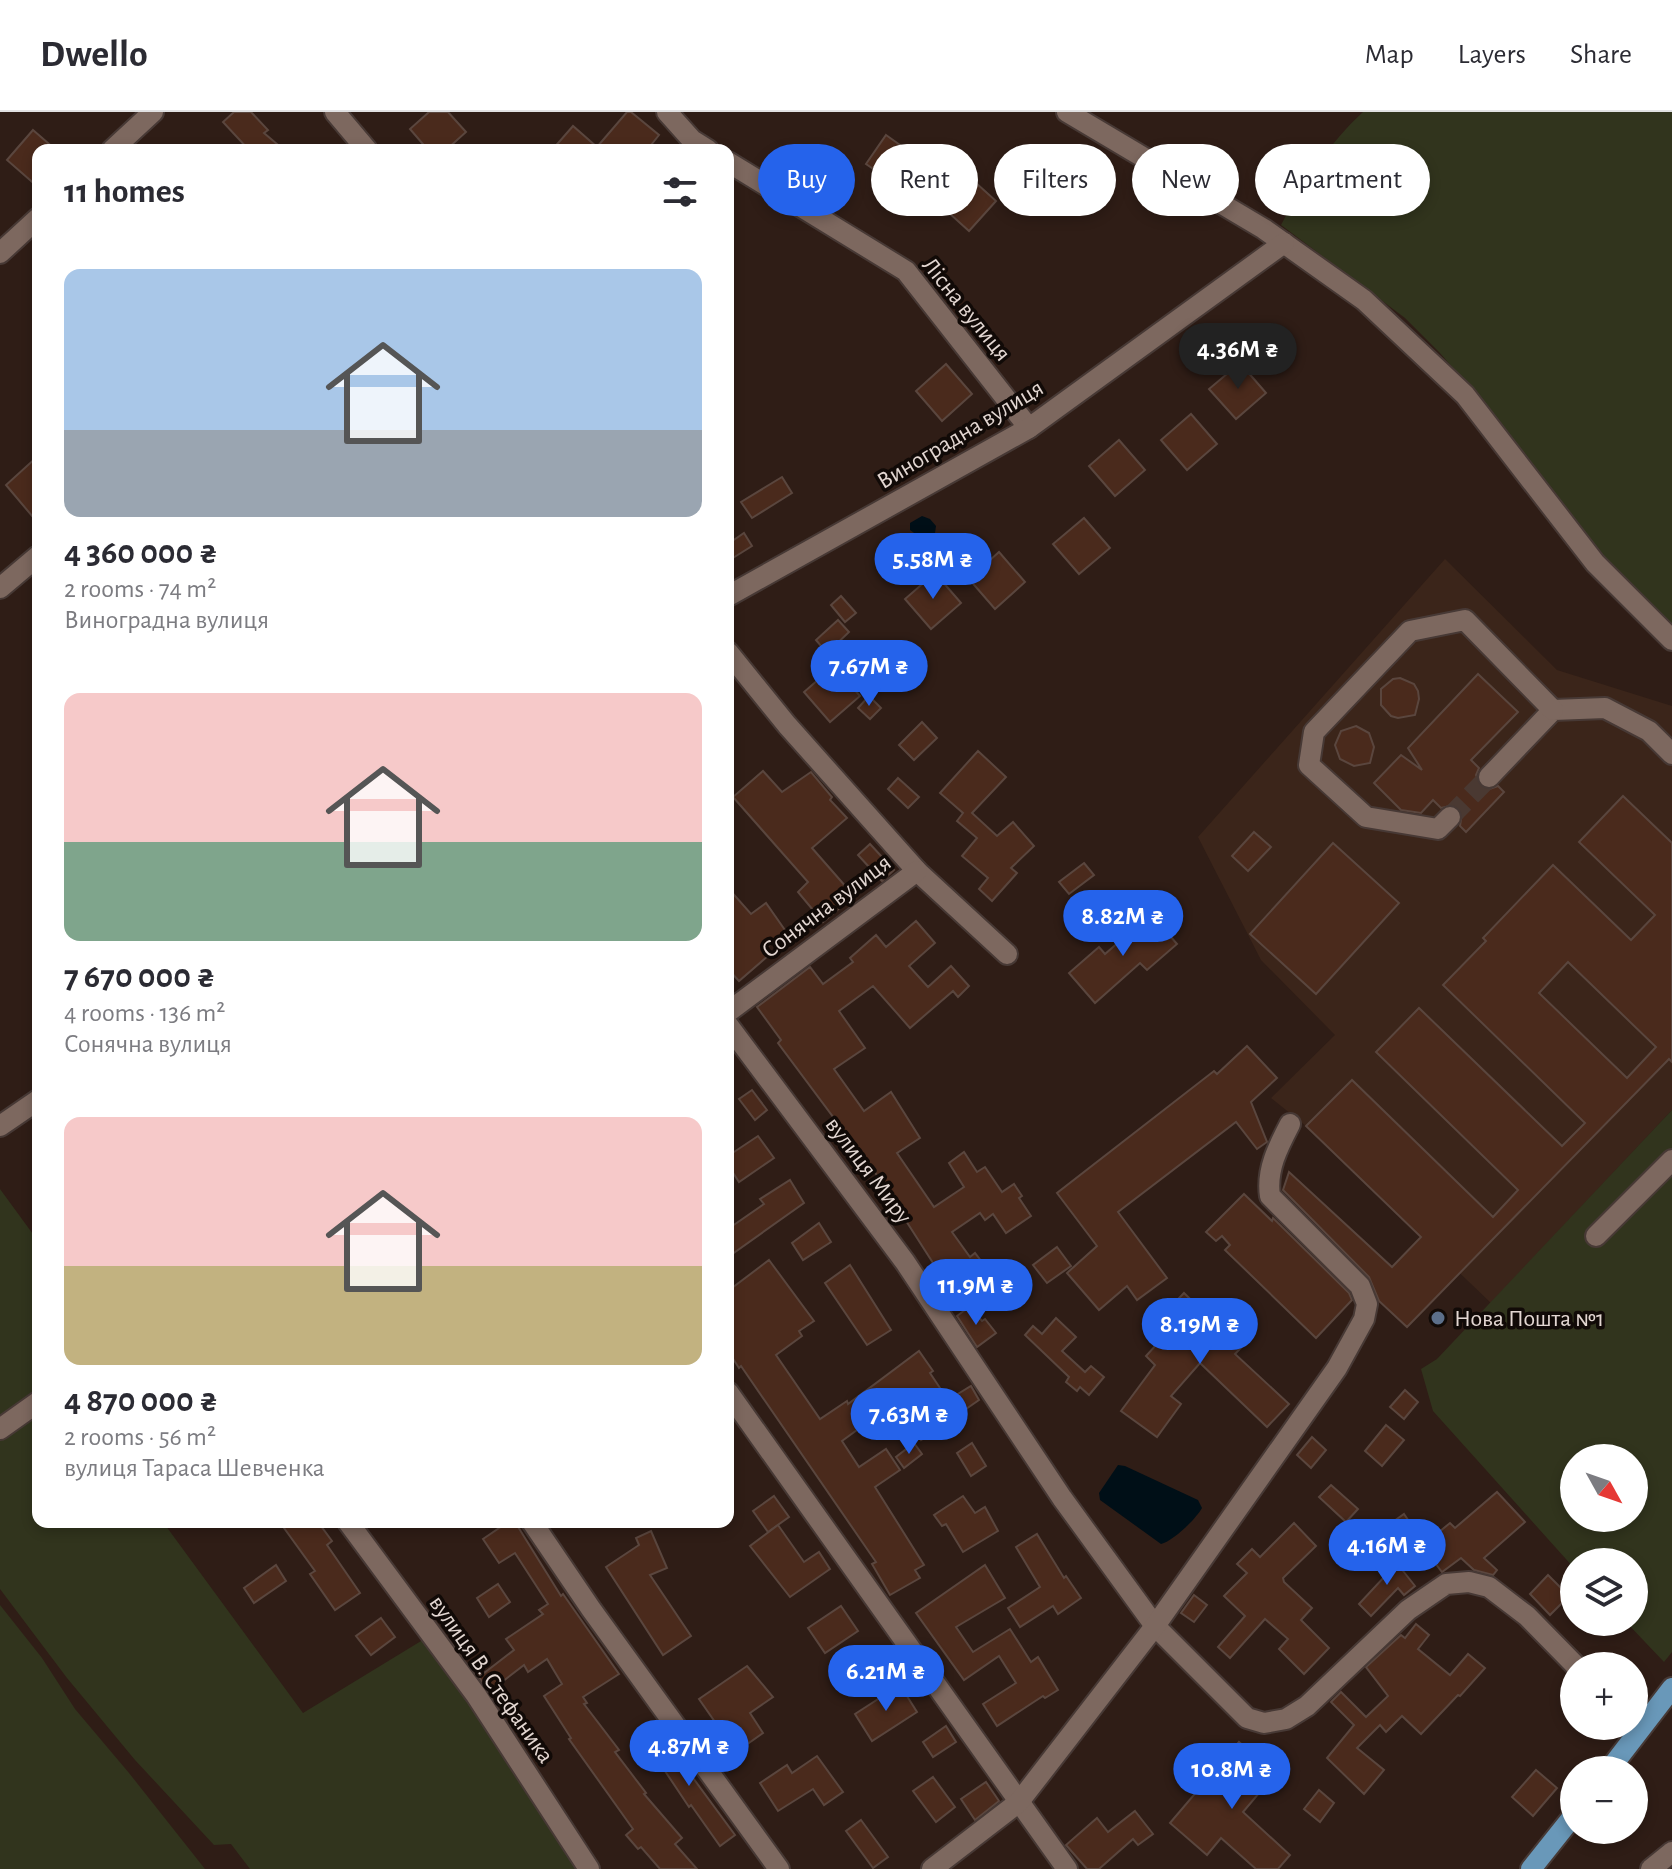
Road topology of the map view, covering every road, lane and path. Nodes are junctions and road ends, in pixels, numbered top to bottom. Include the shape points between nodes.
1 (153, 112) edge
2 (335, 112) edge
3 (667, 112) edge
4 (1067, 112) edge
5 (118, 144) edge
6 (362, 144) edge
7 (692, 144) edge
8 (734, 166) edge
9 (32, 224) edge
10 (1284, 243) junction
11 (0, 253) edge
12 (1029, 428) junction
13 (32, 561) edge
14 (0, 588) edge
15 (734, 593) edge
16 (1672, 640) edge
17 (734, 659) edge
18 (1553, 710) junction
19 (1672, 754) edge
20 (1489, 777) tunnel mouth
21 (1450, 817) tunnel mouth
22 (917, 871) junction
23 (1007, 954) dead end
24 (734, 1008) edge
25 (734, 1033) edge
26 (32, 1104) edge
27 (1290, 1124) dead end
28 (0, 1126) edge
29 (1672, 1160) edge
30 (1596, 1236) dead end
31 (734, 1400) edge
32 (32, 1406) edge
33 (0, 1429) edge
34 (352, 1528) edge
35 (536, 1528) edge
36 (1155, 1626) junction
37 (1562, 1652) edge
38 (1672, 1688) edge
39 (1648, 1716) edge
40 (1019, 1802) junction
41 (1560, 1833) edge
42 (1672, 1852) edge
43 (589, 1869) edge
44 (779, 1869) edge
45 (932, 1869) edge
46 (1067, 1869) edge
47 (1531, 1869) edge
48 (1651, 1869) edge

1 - 5 street
2 - 6 street
3 - 7 street
4 - 10 street
8 - 12 street, Лісна вулиця via 906,271
9 - 11 street
10 - 12 street, Виноградна вулиця
10 - 16 street via 1364,300 1465,395 1595,563
12 - 15 street, Виноградна вулиця
13 - 14 street
17 - 22 street, Сонячна вулиця
18 - 19 street via 1605,708 1649,731
18 - 20 street
18 - 21 street via 1465,620 1410,631 1314,732 1309,765 1366,817 1438,829
22 - 23 street, Сонячна вулиця
22 - 24 street, Сонячна вулиця
25 - 36 street, вулиця Миру via 905,1262 1062,1498
26 - 28 street
27 - 36 street via 1267,1180 1270,1196 1360,1286 1367,1304 1364,1319 1337,1368
29 - 30 street
31 - 40 street
32 - 33 street
34 - 43 street, вулиця В. Стефаника via 476,1695
35 - 44 street
36 - 37 street, вулиця Миру via 1247,1718 1264,1723 1286,1719 1307,1706 1408,1610 1446,1584 1489,1587
36 - 40 street
38 - 39 main road
40 - 45 street
40 - 46 street
41 - 47 main road
42 - 48 street

